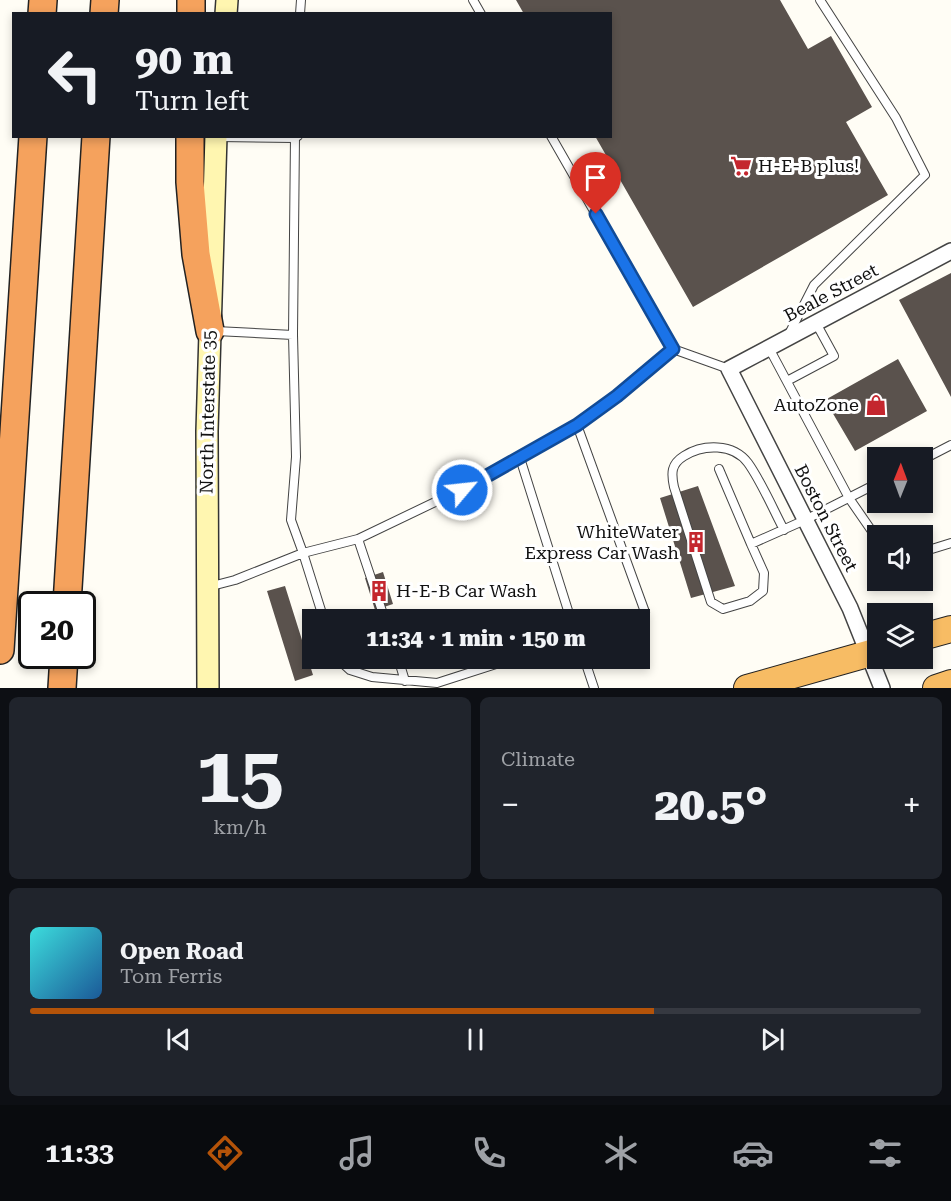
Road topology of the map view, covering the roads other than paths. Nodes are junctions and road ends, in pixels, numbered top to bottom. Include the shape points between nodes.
1 (820, 0) edge
2 (33, 138) edge
3 (96, 138) edge
4 (190, 138) edge
5 (216, 138) edge
6 (296, 138) edge
7 (552, 138) edge
8 (951, 251) edge
9 (816, 323) junction
10 (210, 331) junction
11 (293, 334) junction
12 (787, 338) junction
13 (769, 348) junction
14 (673, 349) junction
15 (729, 369) junction
16 (787, 381) junction
17 (577, 425) junction
18 (951, 445) edge
19 (933, 454) edge
20 (520, 458) junction
21 (719, 469) dead end
22 (867, 489) edge
23 (849, 498) junction
24 (805, 520) junction
25 (868, 525) edge
26 (783, 530) junction
27 (358, 539) junction
28 (951, 543) edge
29 (751, 544) junction
30 (933, 549) edge
31 (303, 553) junction
32 (207, 587) junction
33 (68, 591) edge
34 (321, 609) edge
35 (381, 609) edge
36 (568, 609) edge
37 (644, 609) edge
38 (951, 629) edge
39 (933, 634) edge
40 (867, 641) edge
41 (0, 650) edge
42 (867, 654) edge
43 (63, 669) edge
44 (349, 669) edge
45 (401, 669) edge
46 (479, 669) edge
47 (588, 669) edge
48 (877, 669) edge
49 (405, 681) junction
50 (951, 683) edge
51 (62, 688) edge
52 (208, 688) edge
53 (594, 688) edge
54 (747, 688) edge
55 (882, 688) edge
56 (936, 688) edge

1 - 12 lane via 896,118 925,175 814,285
2 - 41 highway
3 - 33 highway
4 - 10 highway via 196,254
5 - 10 main road, North Interstate 35
6 - 11 lane
7 - 14 lane
8 - 9 street, Beale Street
9 - 12 street, Beale Street
9 - 16 lane via 834,356
10 - 11 lane
10 - 32 main road, North Interstate 35
11 - 31 lane via 296,457 291,520
12 - 13 street, Beale Street
13 - 15 street, Beale Street
13 - 16 lane
14 - 15 lane
14 - 17 lane
15 - 24 street, Boston Street
16 - 23 lane
17 - 20 lane
17 - 37 lane
18 - 19 lane
20 - 27 lane
20 - 36 lane
21 - 29 lane
22 - 23 lane
23 - 24 lane
23 - 25 lane
24 - 26 lane
24 - 40 street, Boston Street
26 - 29 lane
26 - 29 lane via 748,462 738,453 713,446 693,450 676,460 671,473 674,488 711,602 723,609 750,601 763,591 764,573
27 - 31 lane
27 - 35 lane
28 - 30 lane
31 - 32 lane
31 - 34 lane
32 - 52 main road, North Interstate 35
38 - 39 highway
42 - 54 highway
43 - 51 highway
44 - 49 lane
45 - 49 lane
46 - 49 lane via 437,682
47 - 53 lane
48 - 55 street, Boston Street
50 - 56 highway

